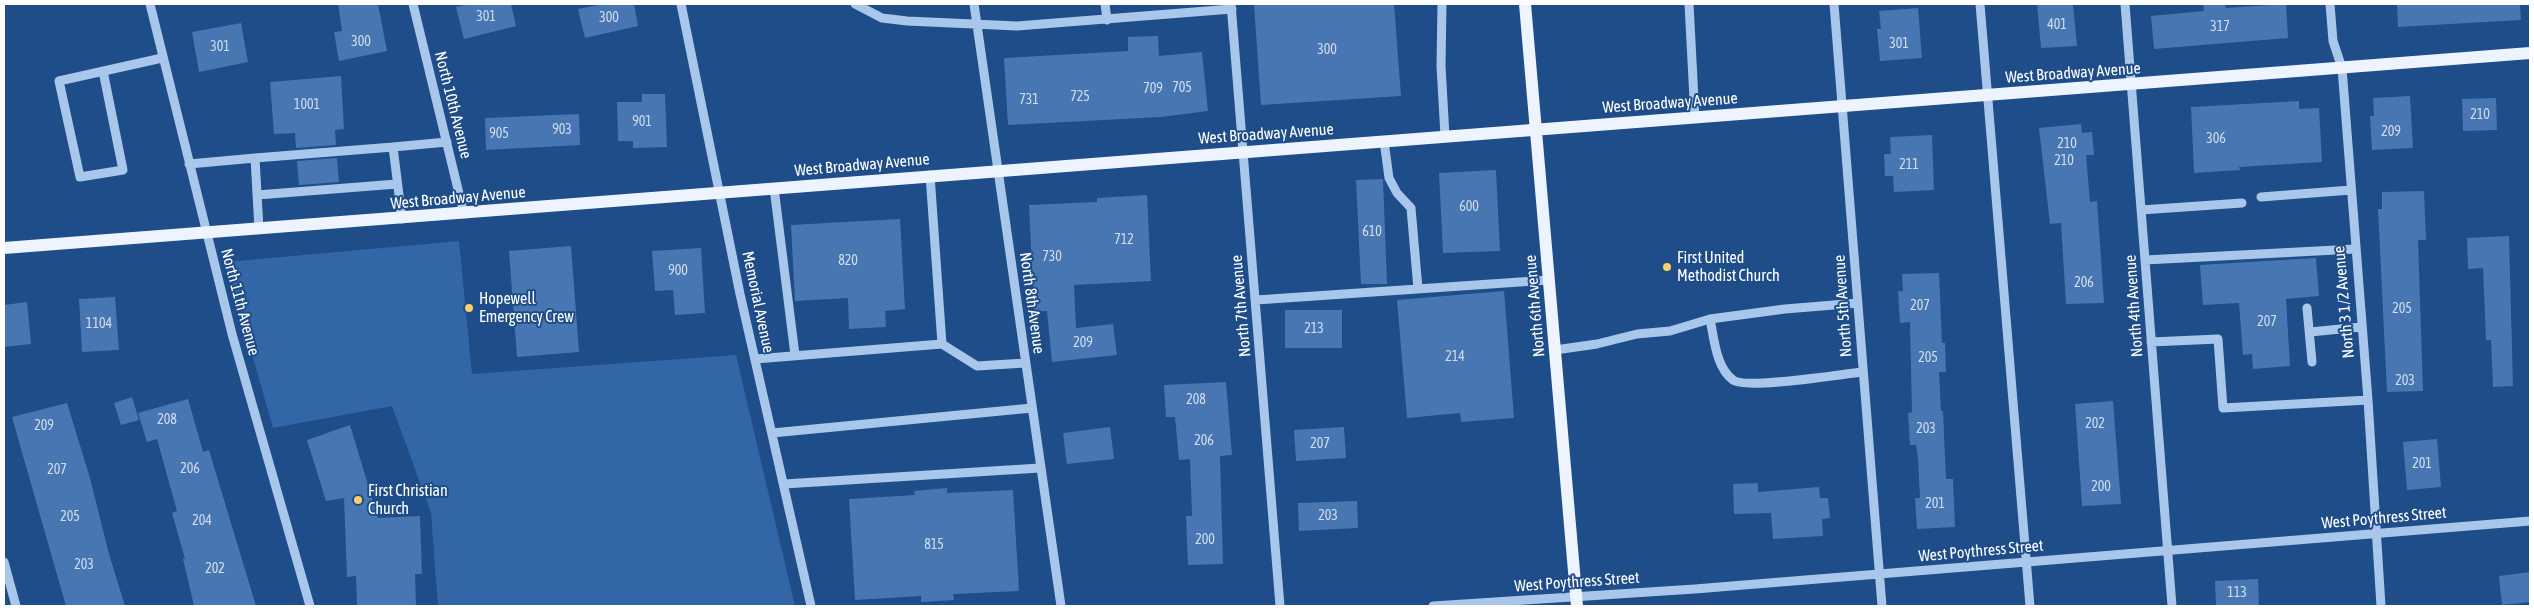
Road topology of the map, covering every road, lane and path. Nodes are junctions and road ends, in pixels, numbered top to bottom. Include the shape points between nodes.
1 (150, 4) edge
2 (413, 4) edge
3 (681, 4) edge
4 (855, 4) edge
5 (974, 4) edge
6 (1105, 4) edge
7 (1442, 4) edge
8 (1525, 4) edge
9 (1689, 4) edge
10 (1834, 4) edge
11 (1980, 4) edge
12 (2125, 4) edge
13 (2330, 4) edge
14 (1231, 6) edge
15 (1107, 20) junction
16 (977, 24) junction
17 (2530, 53) edge
18 (162, 58) junction
19 (2342, 68) junction
20 (103, 71) junction
21 (2132, 84) junction
22 (1988, 96) junction
23 (1842, 107) junction
24 (1695, 118) junction
25 (1535, 129) junction
26 (1445, 136) junction
27 (1384, 141) junction
28 (447, 142) junction
29 (393, 147) junction
30 (1243, 152) junction
31 (255, 158) junction
32 (189, 164) junction
33 (998, 170) junction
34 (930, 176) junction
35 (397, 184) junction
36 (774, 188) junction
37 (2350, 190) junction
38 (720, 192) junction
39 (257, 196) junction
40 (2262, 197) dead end
41 (2242, 203) dead end
42 (2141, 210) junction
43 (464, 214) junction
44 (402, 219) junction
45 (259, 229) junction
46 (206, 234) junction
47 (4, 248) edge
48 (2355, 249) junction
49 (2145, 260) junction
50 (1549, 280) junction
51 (1418, 289) junction
52 (1256, 300) junction
53 (1858, 303) junction
54 (2307, 308) dead end
55 (1710, 320) junction
56 (2361, 327) junction
57 (2310, 332) junction
58 (2152, 342) junction
59 (942, 344) junction
60 (1555, 350) junction
61 (795, 355) junction
62 (755, 359) junction
63 (2312, 362) dead end
64 (1025, 363) junction
65 (1863, 372) junction
66 (2368, 400) junction
67 (1032, 408) junction
68 (772, 432) junction
69 (1040, 468) junction
70 (784, 484) junction
71 (2530, 521) edge
72 (2376, 534) junction
73 (2168, 551) junction
74 (4, 562) edge
75 (2027, 563) junction
76 (1879, 575) junction
77 (1576, 602) edge
78 (16, 606) edge
79 (310, 606) edge
80 (811, 606) edge
81 (1061, 606) edge
82 (1280, 606) edge
83 (1433, 606) edge
84 (1882, 606) edge
85 (2030, 606) edge
86 (2172, 606) edge
87 (2381, 606) edge

1 - 18 street, North 11th Avenue
2 - 28 street, North 10th Avenue
3 - 38 street, Memorial Avenue
4 - 16 street via 882,18
5 - 16 street, North 8th Avenue
6 - 15 street
7 - 26 street
8 - 25 main road, North 6th Avenue
9 - 24 street
10 - 23 street, North 5th Avenue
11 - 22 street
12 - 21 street, North 4th Avenue
13 - 19 street, North 3 1/2 Avenue via 2333,41
14 - 15 street
14 - 30 street, North 7th Avenue
15 - 16 street via 1017,26
16 - 33 street, North 8th Avenue
17 - 19 main road, West Broadway Avenue
18 - 20 street
18 - 32 street, North 11th Avenue
19 - 21 main road, West Broadway Avenue
19 - 37 street, North 3 1/2 Avenue
20 - 20 street via 59,81 80,177 123,170
21 - 22 main road, West Broadway Avenue
21 - 42 street, North 4th Avenue
22 - 23 main road, West Broadway Avenue
22 - 75 street
23 - 24 main road, West Broadway Avenue
23 - 53 street, North 5th Avenue
24 - 25 main road, West Broadway Avenue
25 - 26 main road, West Broadway Avenue
25 - 50 main road, North 6th Avenue
26 - 27 main road, West Broadway Avenue
27 - 30 main road, West Broadway Avenue
27 - 51 street via 1389,178 1411,208
28 - 29 street
28 - 43 street, North 10th Avenue
29 - 31 street
29 - 35 street
30 - 33 main road, West Broadway Avenue
30 - 52 street, North 7th Avenue
31 - 32 street
31 - 39 street
32 - 46 street, North 11th Avenue
33 - 34 main road, West Broadway Avenue
33 - 64 street, North 8th Avenue
34 - 36 main road, West Broadway Avenue
34 - 59 street
35 - 39 street
35 - 44 street
36 - 38 main road, West Broadway Avenue
36 - 61 street
37 - 40 street
37 - 48 street, North 3 1/2 Avenue
38 - 43 main road, West Broadway Avenue
38 - 62 street, Memorial Avenue
39 - 45 street
41 - 42 street
42 - 49 street, North 4th Avenue
43 - 44 main road, West Broadway Avenue
44 - 45 main road, West Broadway Avenue
45 - 46 main road, West Broadway Avenue
46 - 47 main road, West Broadway Avenue
46 - 79 street, North 11th Avenue via 234,344
48 - 49 street
48 - 56 street, North 3 1/2 Avenue
49 - 58 street, North 4th Avenue
50 - 51 street
50 - 60 main road, North 6th Avenue
51 - 52 street
52 - 82 street, North 7th Avenue
53 - 55 street
53 - 65 street, North 5th Avenue
54 - 57 street
55 - 60 street via 1670,331
55 - 65 street via 1719,358 1732,380 1765,383
56 - 57 street
56 - 66 street, North 3 1/2 Avenue
57 - 63 street
58 - 66 street via 2218,339 2223,408
58 - 73 street, North 4th Avenue
59 - 61 street
59 - 64 street via 977,366
60 - 77 main road, North 6th Avenue
61 - 62 street
62 - 68 street, Memorial Avenue
64 - 67 street, North 8th Avenue
65 - 76 street, North 5th Avenue
66 - 72 street, North 3 1/2 Avenue
67 - 68 street
67 - 69 street, North 8th Avenue
68 - 70 street, Memorial Avenue
69 - 70 street
69 - 81 street, North 8th Avenue
70 - 80 street, Memorial Avenue
71 - 72 street, West Poythress Street
72 - 73 street, West Poythress Street
72 - 87 street, North 3 1/2 Avenue
73 - 75 street, West Poythress Street
73 - 86 street, North 4th Avenue
74 - 78 street
75 - 76 street, West Poythress Street
75 - 85 street
76 - 77 street, West Poythress Street
76 - 84 street, North 5th Avenue
77 - 83 street, West Poythress Street

